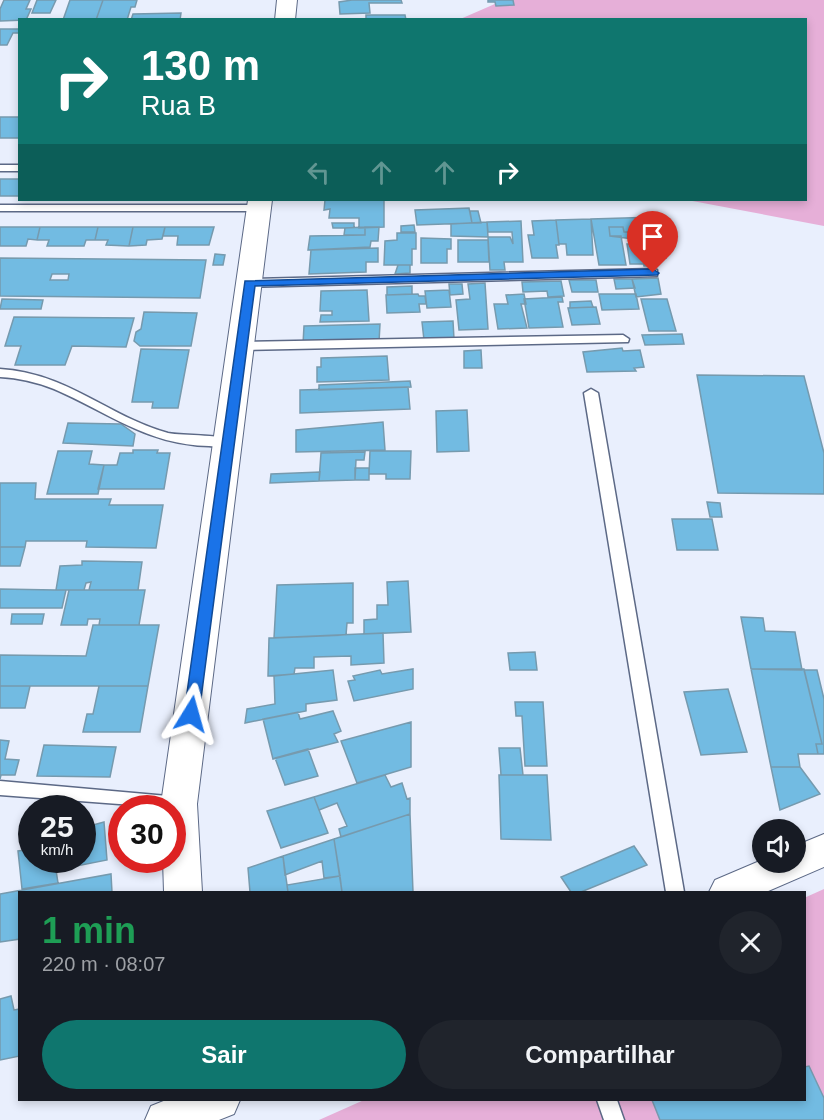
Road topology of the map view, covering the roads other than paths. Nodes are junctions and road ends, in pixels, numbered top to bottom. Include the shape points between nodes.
1 (287, 0) edge
2 (285, 18) edge
3 (0, 168) edge
4 (18, 168) edge
5 (260, 204) edge
6 (0, 208) edge
7 (653, 273) dead end
8 (249, 283) junction
9 (623, 339) dead end
10 (240, 346) junction
11 (0, 373) edge
12 (591, 393) dead end
13 (228, 442) junction
14 (0, 788) edge
15 (180, 795) edge
16 (108, 798) edge
17 (824, 850) edge
18 (182, 873) edge
19 (183, 891) edge
20 (675, 891) edge
21 (730, 891) edge
22 (608, 1101) edge
23 (614, 1120) edge

1 - 2 street
3 - 4 lane
5 - 6 lane
5 - 8 street
7 - 8 lane
8 - 10 street
9 - 10 lane
10 - 13 street
11 - 13 lane via 14,373 85,397 155,433 186,442
12 - 20 lane
13 - 15 street
14 - 16 lane
17 - 21 street
18 - 19 street
22 - 23 lane

